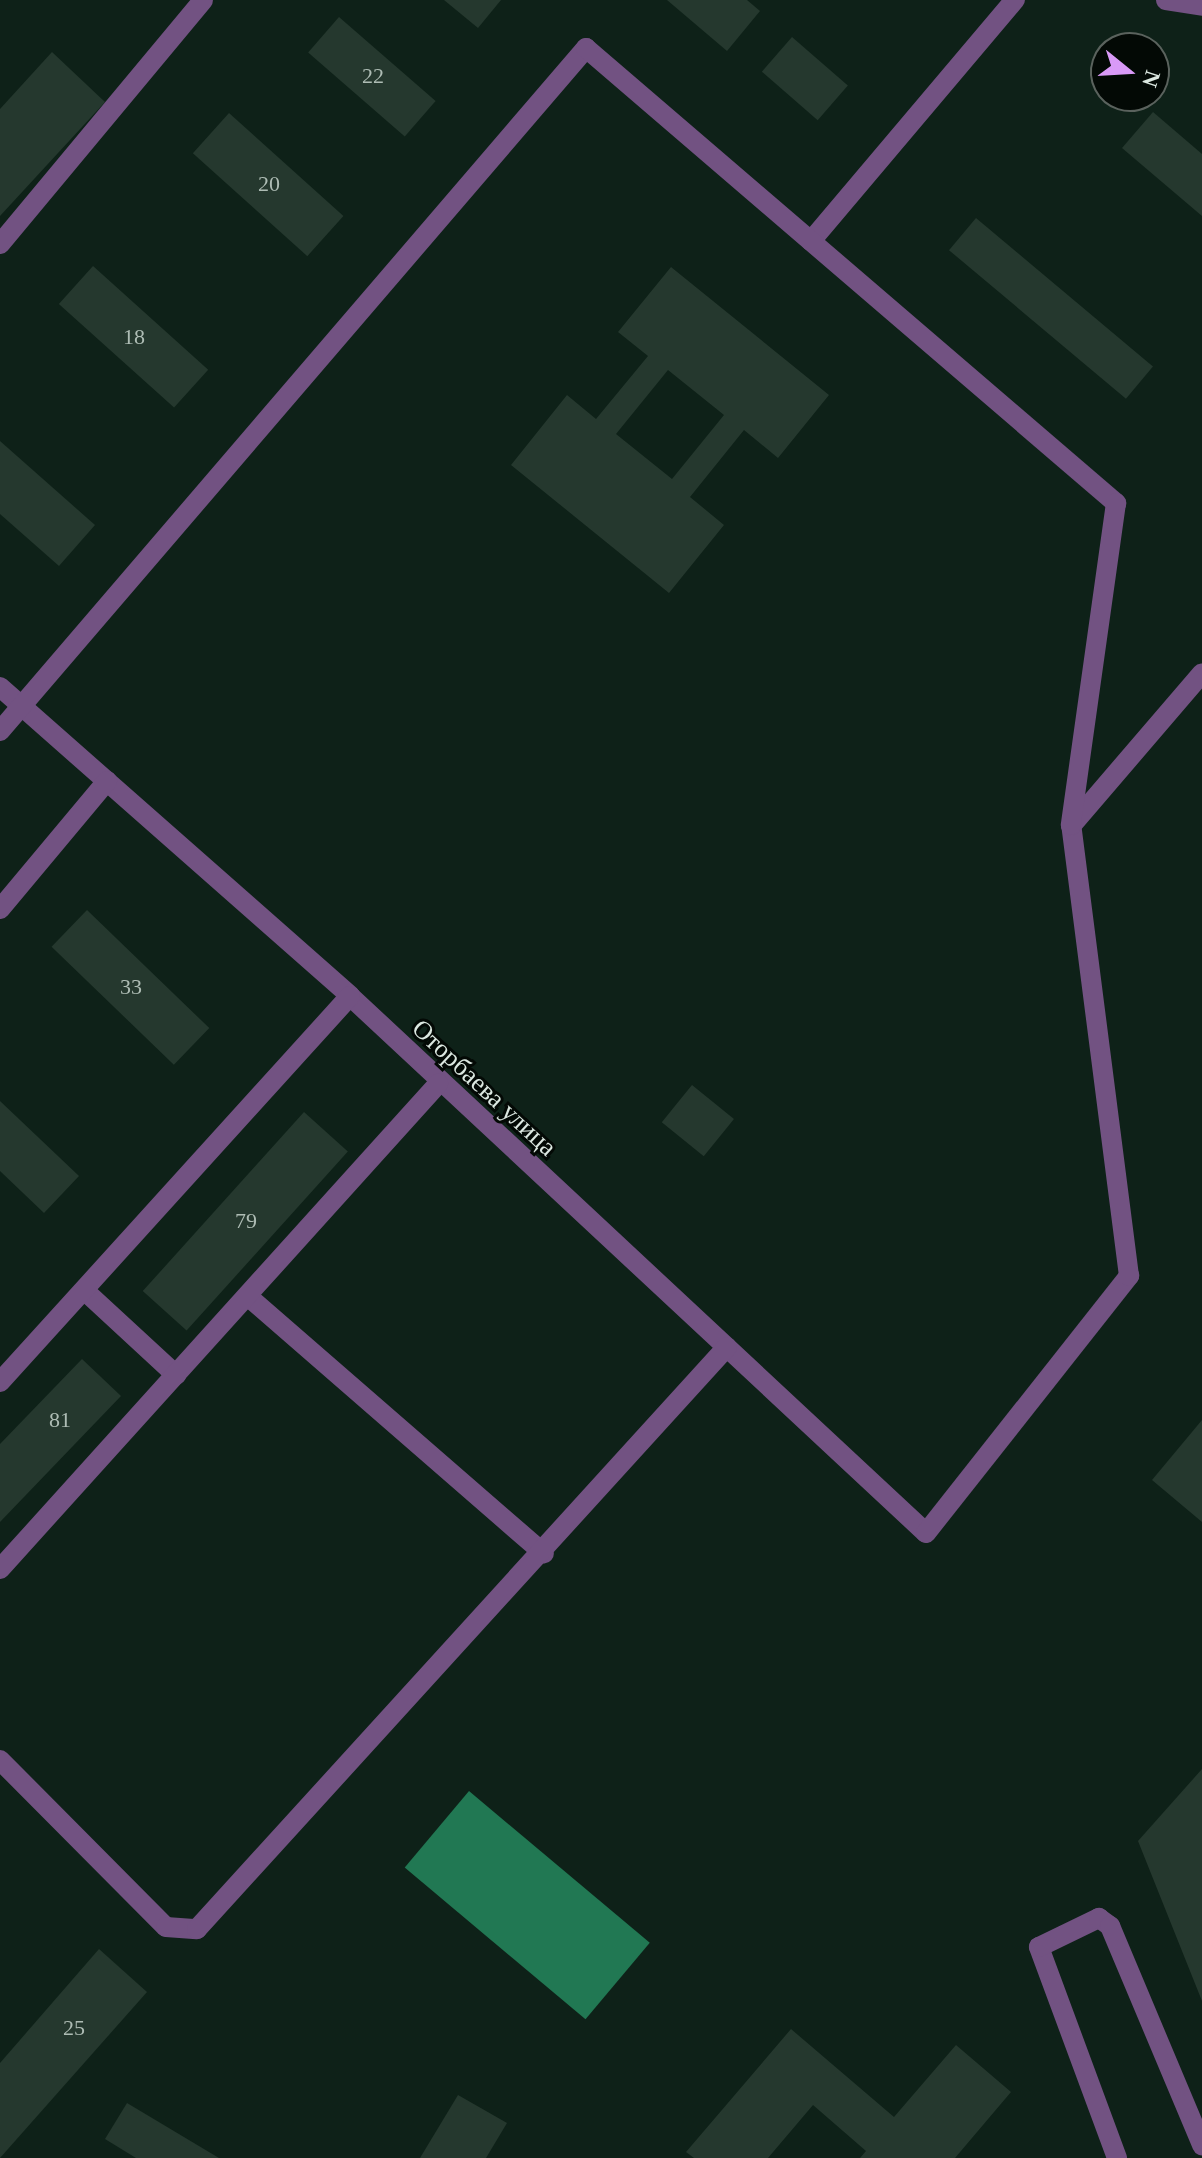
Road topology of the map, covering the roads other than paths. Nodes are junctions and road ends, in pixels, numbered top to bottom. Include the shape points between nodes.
1 (203, 0) edge
2 (1015, 0) edge
3 (1166, 0) edge
4 (1202, 6) edge
5 (811, 241) junction
6 (0, 244) edge
7 (1202, 673) edge
8 (0, 687) edge
9 (22, 707) junction
10 (0, 731) edge
11 (107, 781) junction
12 (1071, 826) junction
13 (0, 909) edge
14 (350, 996) junction
15 (438, 1084) junction
16 (85, 1291) junction
17 (251, 1299) junction
18 (727, 1347) junction
19 (176, 1375) junction
20 (0, 1382) edge
21 (544, 1554) junction
22 (0, 1569) edge
23 (0, 1760) edge
24 (1202, 2145) edge
25 (1117, 2158) edge

1 - 6 street
2 - 5 street
3 - 4 street
5 - 9 street via 586,48
5 - 12 street via 1116,503
7 - 12 street
8 - 9 street, Оторбаева улица
9 - 10 street
9 - 11 street, Оторбаева улица
11 - 13 street
11 - 14 street, Оторбаева улица
12 - 18 street, Оторбаева улица via 1129,1276 926,1533
14 - 15 street, Оторбаева улица
14 - 16 street
15 - 17 street
15 - 18 street, Оторбаева улица
16 - 19 street
16 - 20 street
17 - 19 street
17 - 21 street
18 - 21 street
19 - 22 street
21 - 23 street via 197,1929 166,1927
24 - 25 street via 1110,1926 1099,1918 1039,1947

